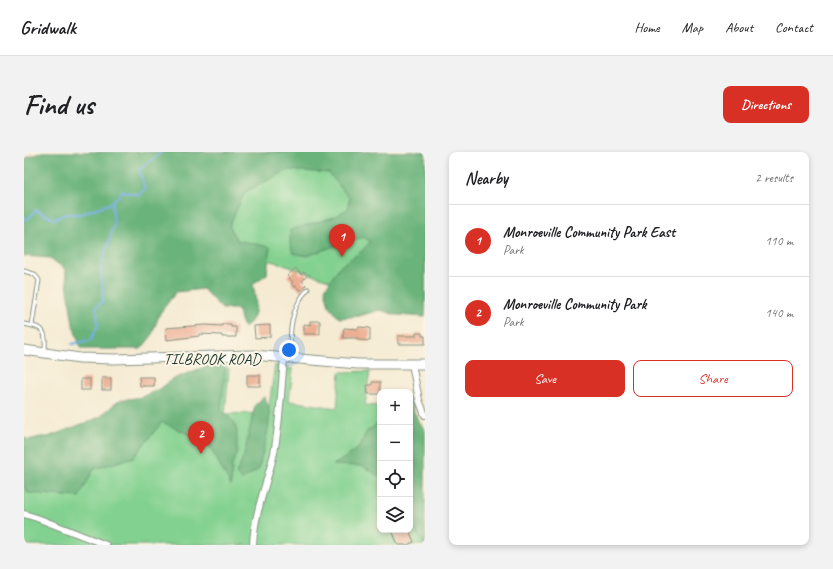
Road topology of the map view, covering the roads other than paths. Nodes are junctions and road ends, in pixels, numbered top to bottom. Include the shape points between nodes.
1 (24, 271) edge
2 (308, 290) dead end
3 (24, 324) edge
4 (32, 325) junction
5 (24, 350) edge
6 (45, 353) junction
7 (287, 359) junction
8 (412, 364) junction
9 (425, 364) edge
10 (425, 414) edge
11 (24, 514) edge
12 (106, 545) edge
13 (253, 545) edge

1 - 4 lane via 34,274 39,280
2 - 7 lane via 302,295 294,310
3 - 4 lane
4 - 6 lane via 42,330 46,336
5 - 6 street, TILBROOK ROAD
6 - 7 street, TILBROOK ROAD via 114,359 253,356
7 - 8 street, TILBROOK ROAD via 358,364
7 - 13 street via 274,452 254,531
8 - 9 street, TILBROOK ROAD
8 - 10 street via 419,400
11 - 12 street

